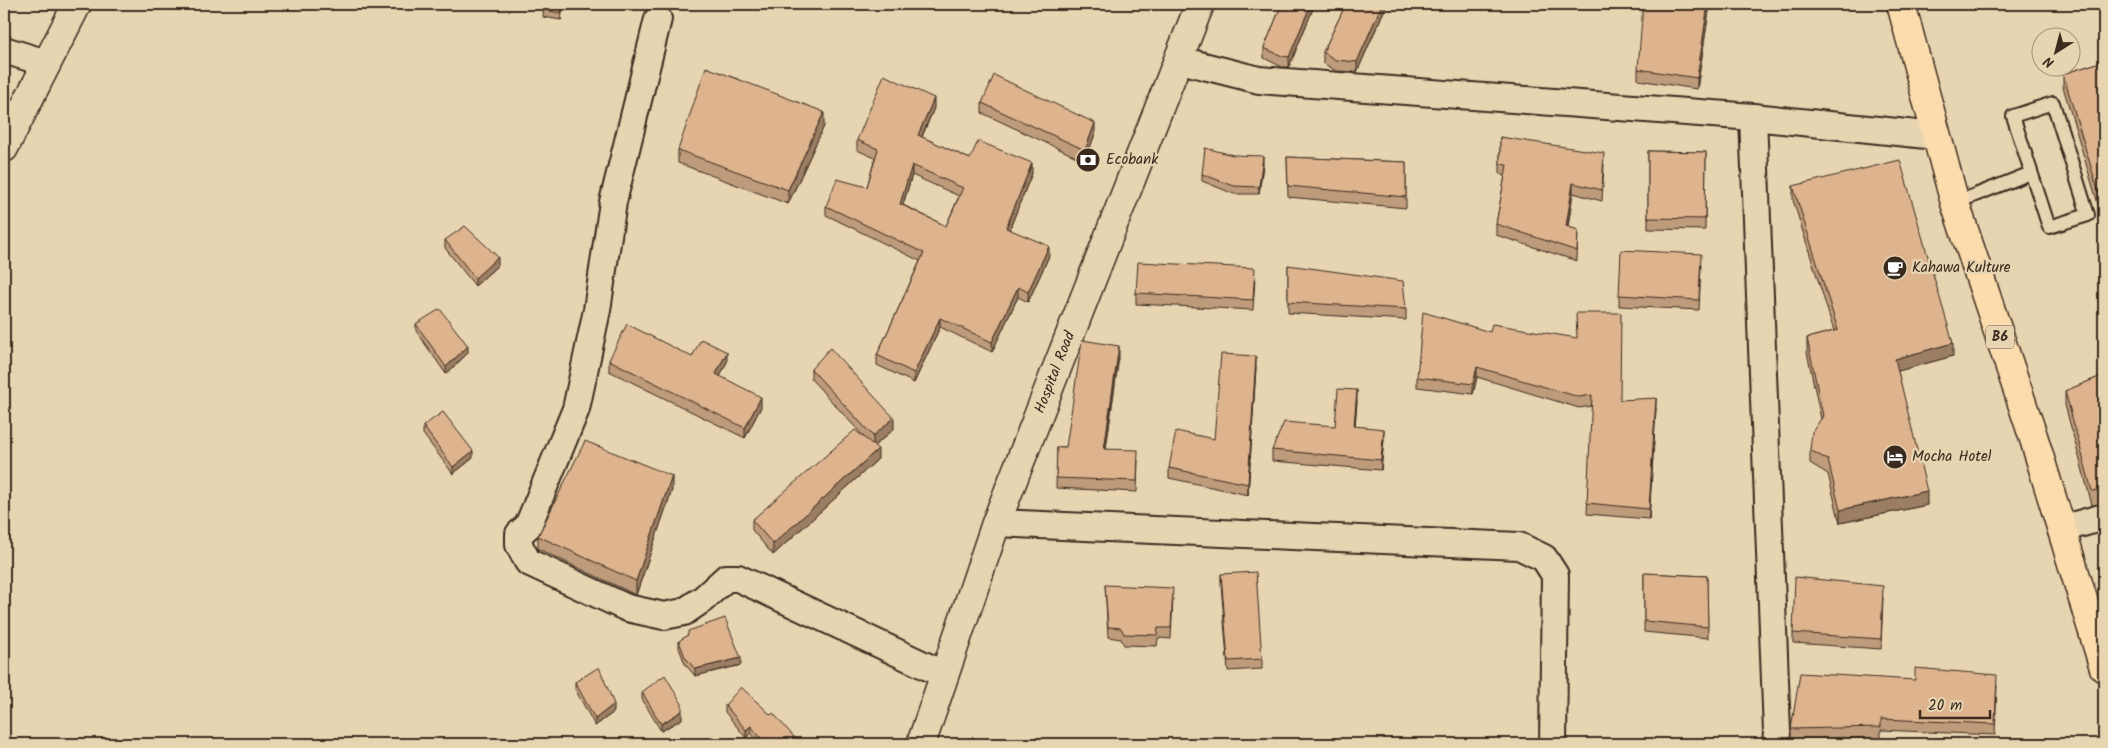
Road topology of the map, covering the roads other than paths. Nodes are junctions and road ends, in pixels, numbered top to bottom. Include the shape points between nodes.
1 (77, 4) edge
2 (1200, 4) edge
3 (1901, 4) edge
4 (658, 19) dead end
5 (4, 50) edge
6 (1180, 60) junction
7 (46, 63) junction
8 (1753, 117) junction
9 (1936, 136) junction
10 (4, 148) edge
11 (2031, 173) junction
12 (1955, 203) junction
13 (2104, 517) edge
14 (996, 523) junction
15 (2061, 529) junction
16 (2104, 668) edge
17 (943, 674) junction
18 (921, 744) edge
19 (1552, 744) edge
20 (1776, 744) edge

1 - 7 street
2 - 6 street, Hospital Road
3 - 9 highway, B6
4 - 17 street via 613,202 597,310 576,409 528,526 518,534 519,545 528,562 627,608 664,616 684,612 726,578 738,578
5 - 7 street
6 - 8 street via 1259,80
6 - 14 street, Hospital Road
7 - 10 street
8 - 9 street
8 - 20 street
9 - 12 highway, B6
11 - 11 lane via 2013,116 2053,103 2088,215 2049,227
11 - 12 lane
12 - 15 highway, B6
13 - 15 street
14 - 17 street, Hospital Road
14 - 19 street via 1519,546 1544,558 1555,575
15 - 16 highway, B6
17 - 18 street, Hospital Road

